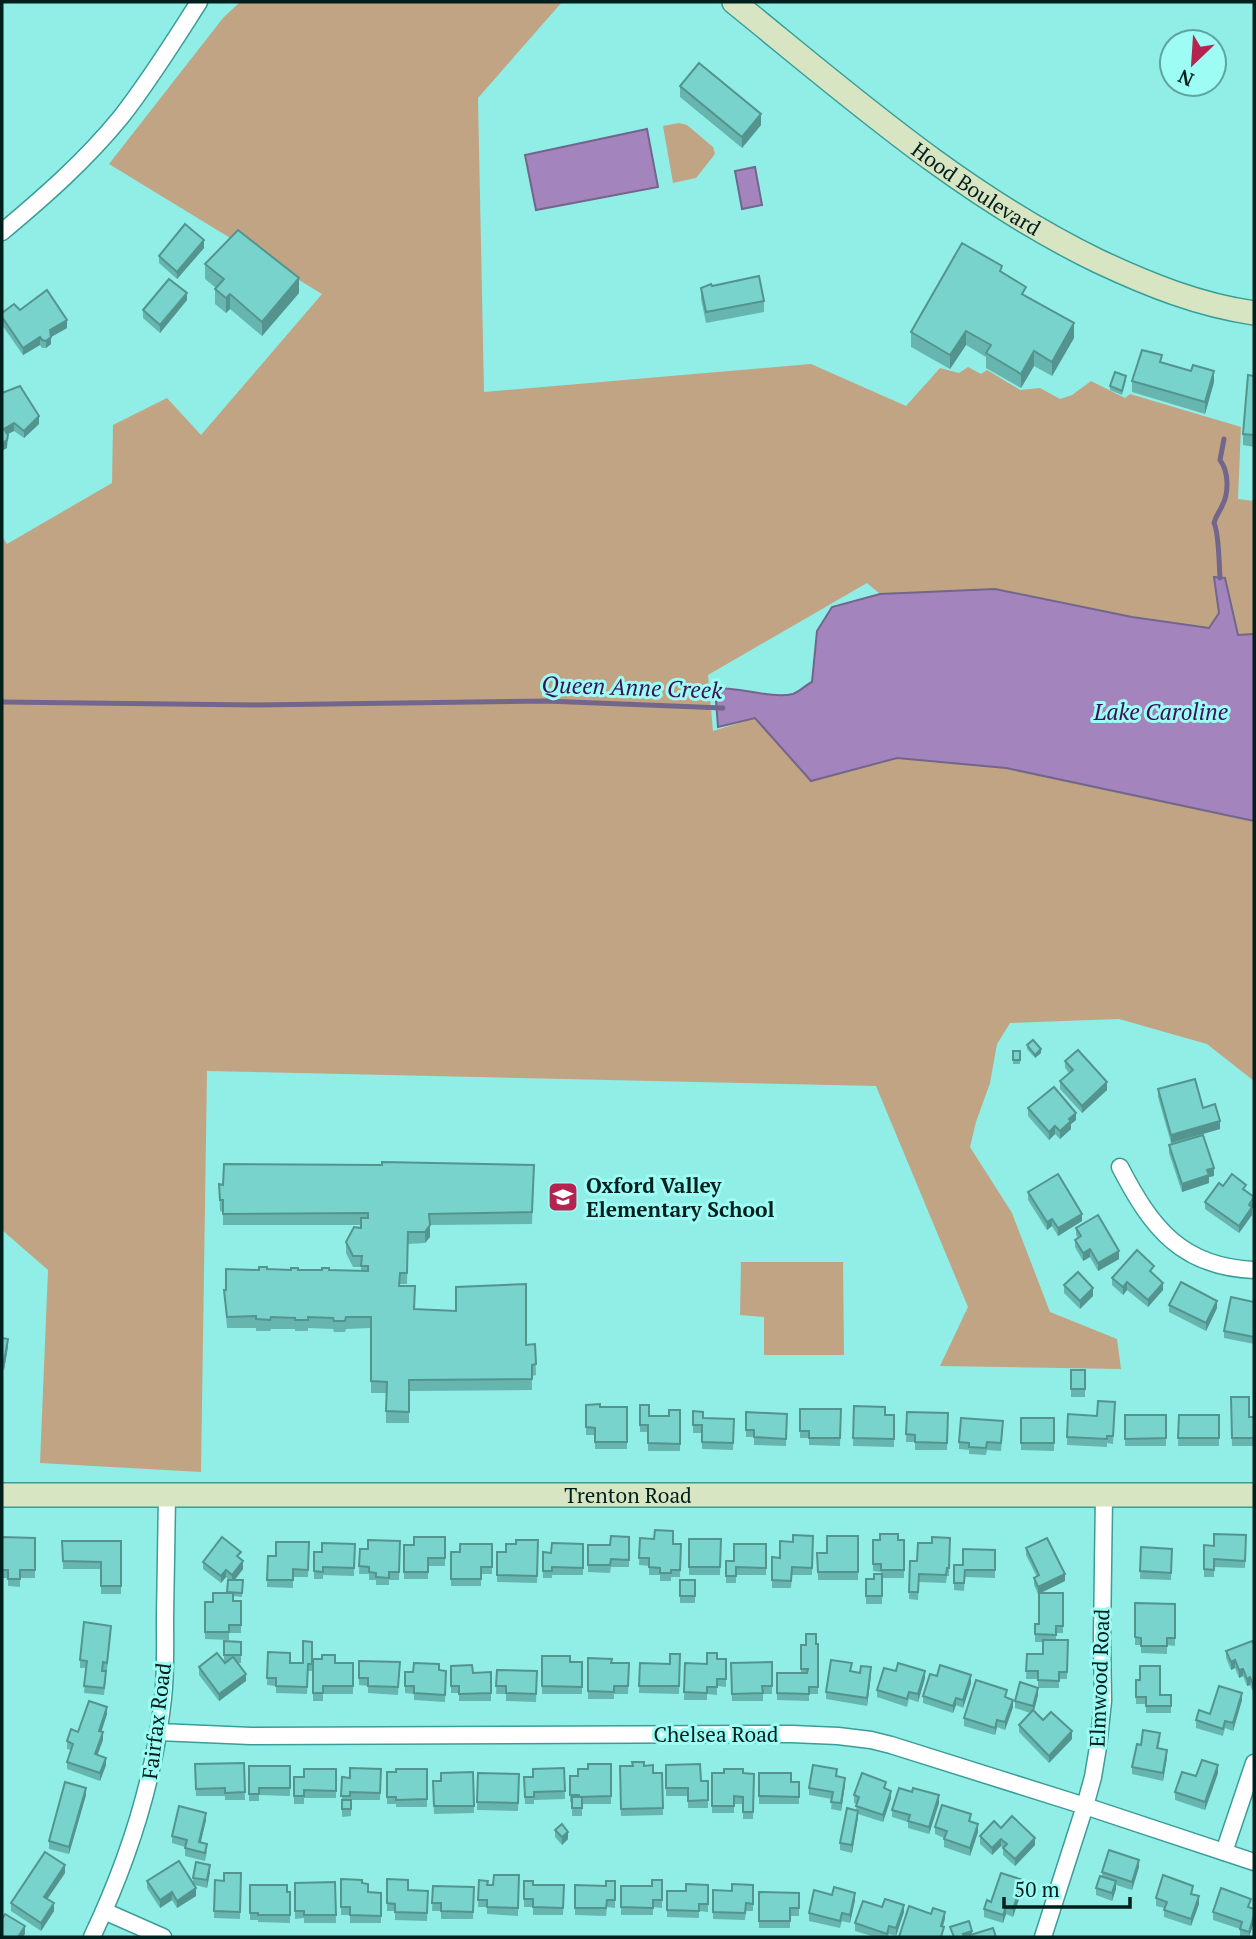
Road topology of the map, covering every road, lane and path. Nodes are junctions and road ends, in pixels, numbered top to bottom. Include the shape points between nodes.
1 (199, 2) edge
2 (734, 2) edge
3 (2, 232) edge
4 (1254, 313) edge
5 (1120, 1167) dead end
6 (1254, 1270) edge
7 (2, 1494) edge
8 (167, 1494) junction
9 (1104, 1495) junction
10 (1254, 1495) edge
11 (158, 1732) junction
12 (1254, 1762) edge
13 (1084, 1805) junction
14 (1224, 1852) junction
15 (1254, 1862) edge
16 (104, 1911) junction
17 (92, 1937) edge
18 (163, 1937) edge
19 (1043, 1937) edge

1 - 3 street via 120,118 53,189
2 - 4 main road, Hood Boulevard via 920,152 1017,217 1134,278 1202,303
5 - 6 street via 1147,1214 1177,1245 1212,1263
7 - 8 main road, Trenton Road
8 - 9 main road, Trenton Road
8 - 11 street, Fairfax Road via 164,1676
9 - 10 main road, Trenton Road
9 - 13 street, Elmwood Road via 1102,1701 1093,1777
11 - 13 street, Chelsea Road via 838,1736 891,1745
11 - 16 street, Fairfax Road via 139,1822
12 - 14 street
13 - 14 street, Chelsea Road
13 - 19 street, Elmwood Road
14 - 15 street, Chelsea Road
16 - 17 street, Fairfax Road
16 - 18 street

